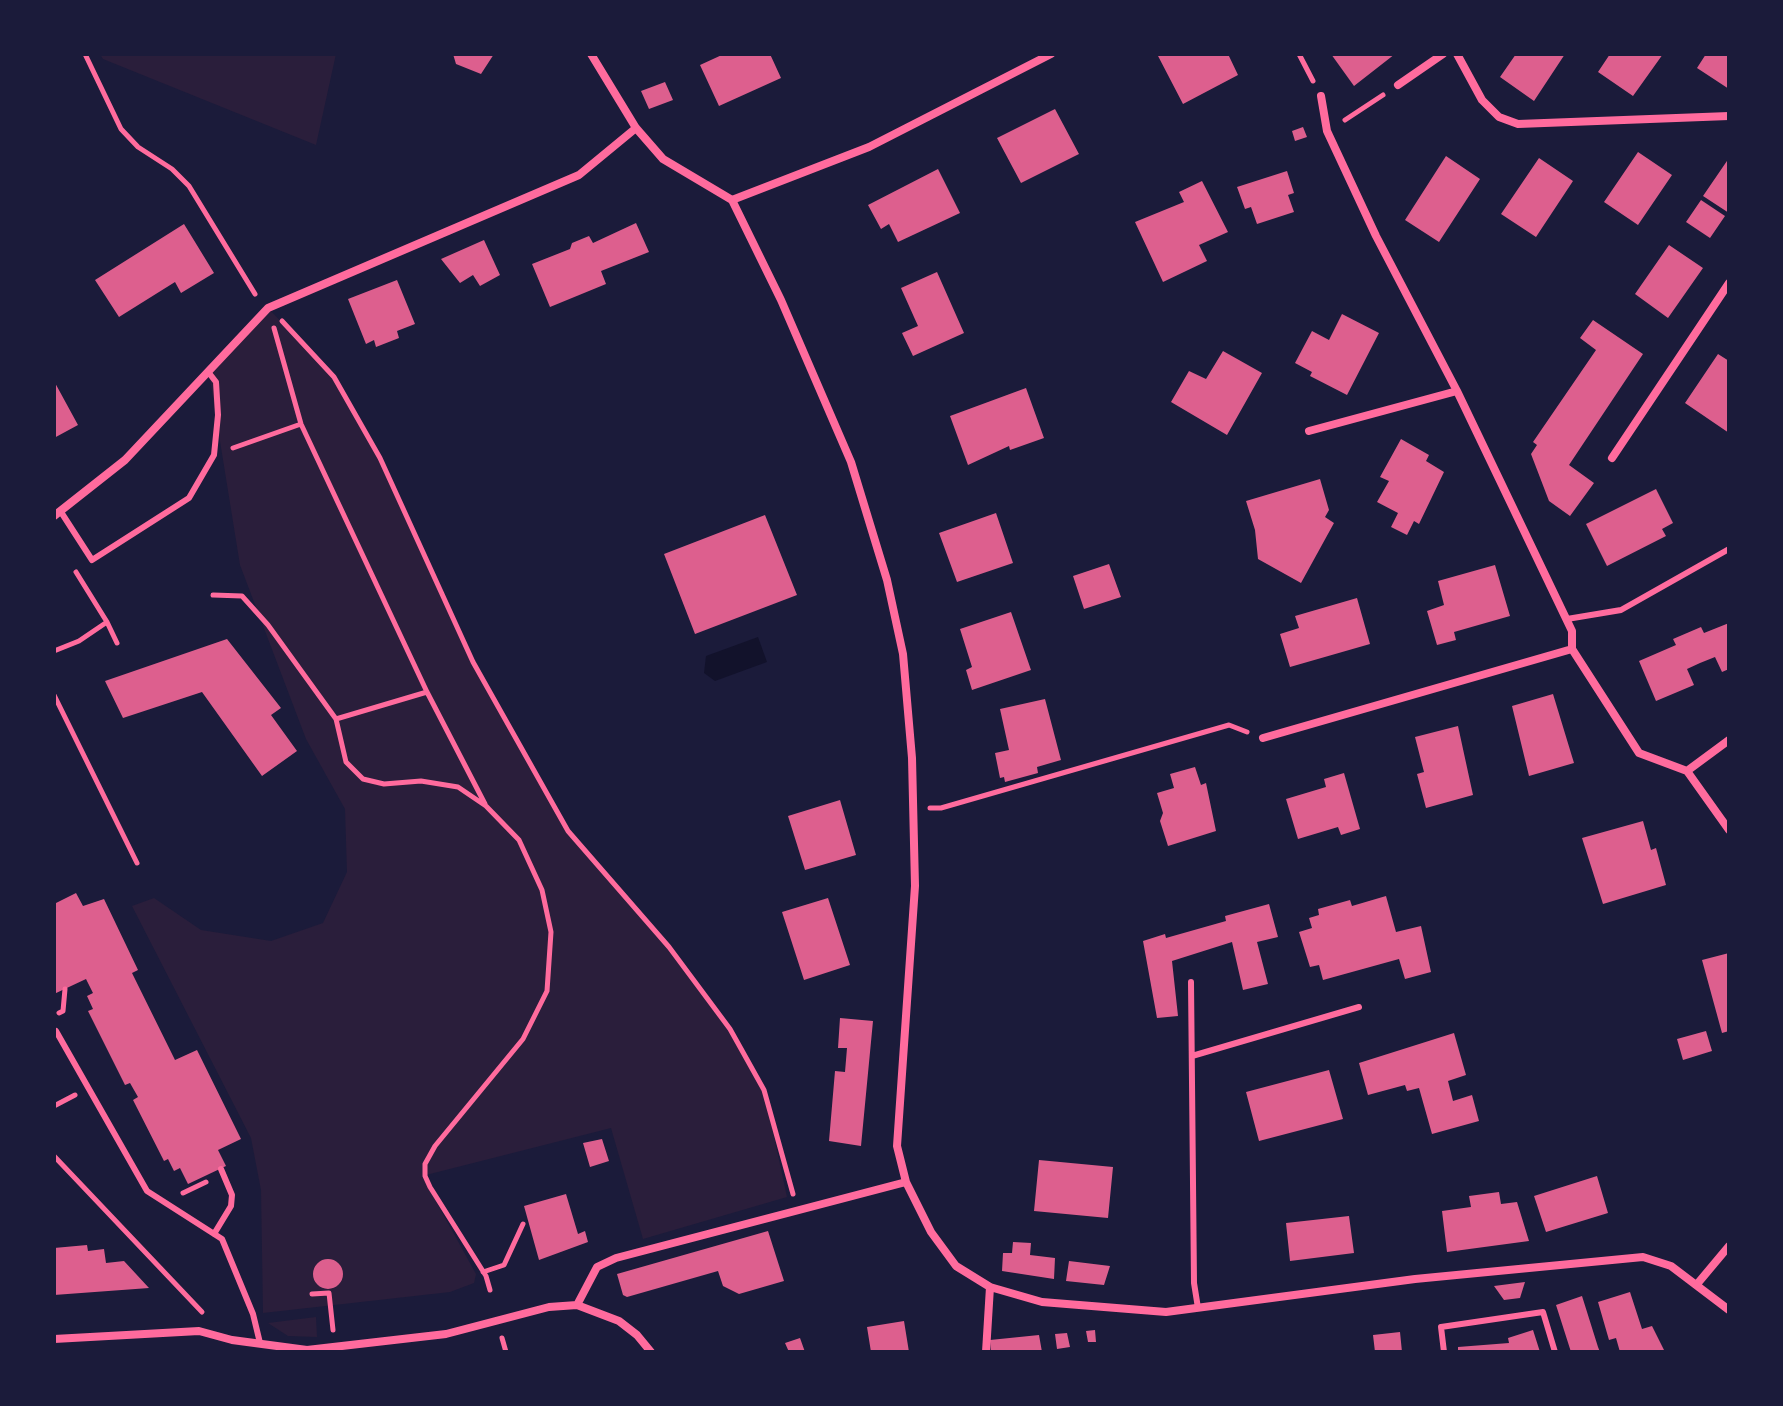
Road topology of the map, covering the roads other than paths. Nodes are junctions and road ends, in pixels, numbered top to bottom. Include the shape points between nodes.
1 (591, 54) edge
2 (1051, 54) edge
3 (1443, 54) edge
4 (1457, 54) edge
5 (1398, 85) road end
6 (1321, 96) road end
7 (1729, 116) edge
8 (636, 128) junction
9 (732, 200) junction
10 (1729, 283) edge
11 (209, 373) junction
12 (1457, 391) junction
13 (1309, 431) dead end
14 (1612, 458) dead end
15 (57, 514) edge
16 (1729, 549) edge
17 (1567, 619) junction
18 (1572, 649) junction
19 (1263, 738) road end
20 (1729, 740) edge
21 (1687, 771) junction
22 (1729, 830) edge
23 (1191, 982) dead end
24 (1359, 1007) dead end
25 (56, 1031) edge
26 (1192, 1056) junction
27 (222, 1171) road end
28 (906, 1182) junction
29 (214, 1234) junction
30 (1729, 1246) edge
31 (1698, 1283) junction
32 (990, 1287) junction
33 (577, 1305) junction
34 (1198, 1308) junction
35 (1729, 1310) edge
36 (54, 1339) edge
37 (260, 1343) junction
38 (651, 1352) edge
39 (986, 1352) edge
40 (1444, 1352) edge
41 (1555, 1352) edge

1 - 8 street
2 - 9 street via 869,147
3 - 5 street
4 - 7 street via 1482,100 1499,117 1518,124
6 - 12 street via 1327,131
8 - 9 street via 663,159
8 - 11 street via 579,175 268,308
9 - 28 street via 851,462 903,654 915,886 897,1146
10 - 14 street
11 - 15 street via 125,460
11 - 15 lane via 216,382 214,455 189,498 92,560
12 - 13 street
12 - 17 street
16 - 17 lane via 1621,610
17 - 18 street
18 - 19 street
18 - 21 street via 1639,753
20 - 21 street
21 - 22 street
23 - 26 lane
24 - 26 lane
25 - 29 lane via 147,1191
26 - 34 lane
27 - 29 lane via 231,1206
28 - 32 street via 931,1232 956,1266
28 - 33 street via 616,1258 597,1267
29 - 37 lane via 222,1239
30 - 31 street
31 - 34 street via 1643,1257 1612,1257
31 - 35 street
32 - 34 street via 1042,1302 1166,1312
32 - 39 street
33 - 37 street via 549,1307 446,1334 307,1350
33 - 38 street via 619,1321
36 - 37 street via 199,1331
40 - 41 lane via 1441,1327 1543,1312

